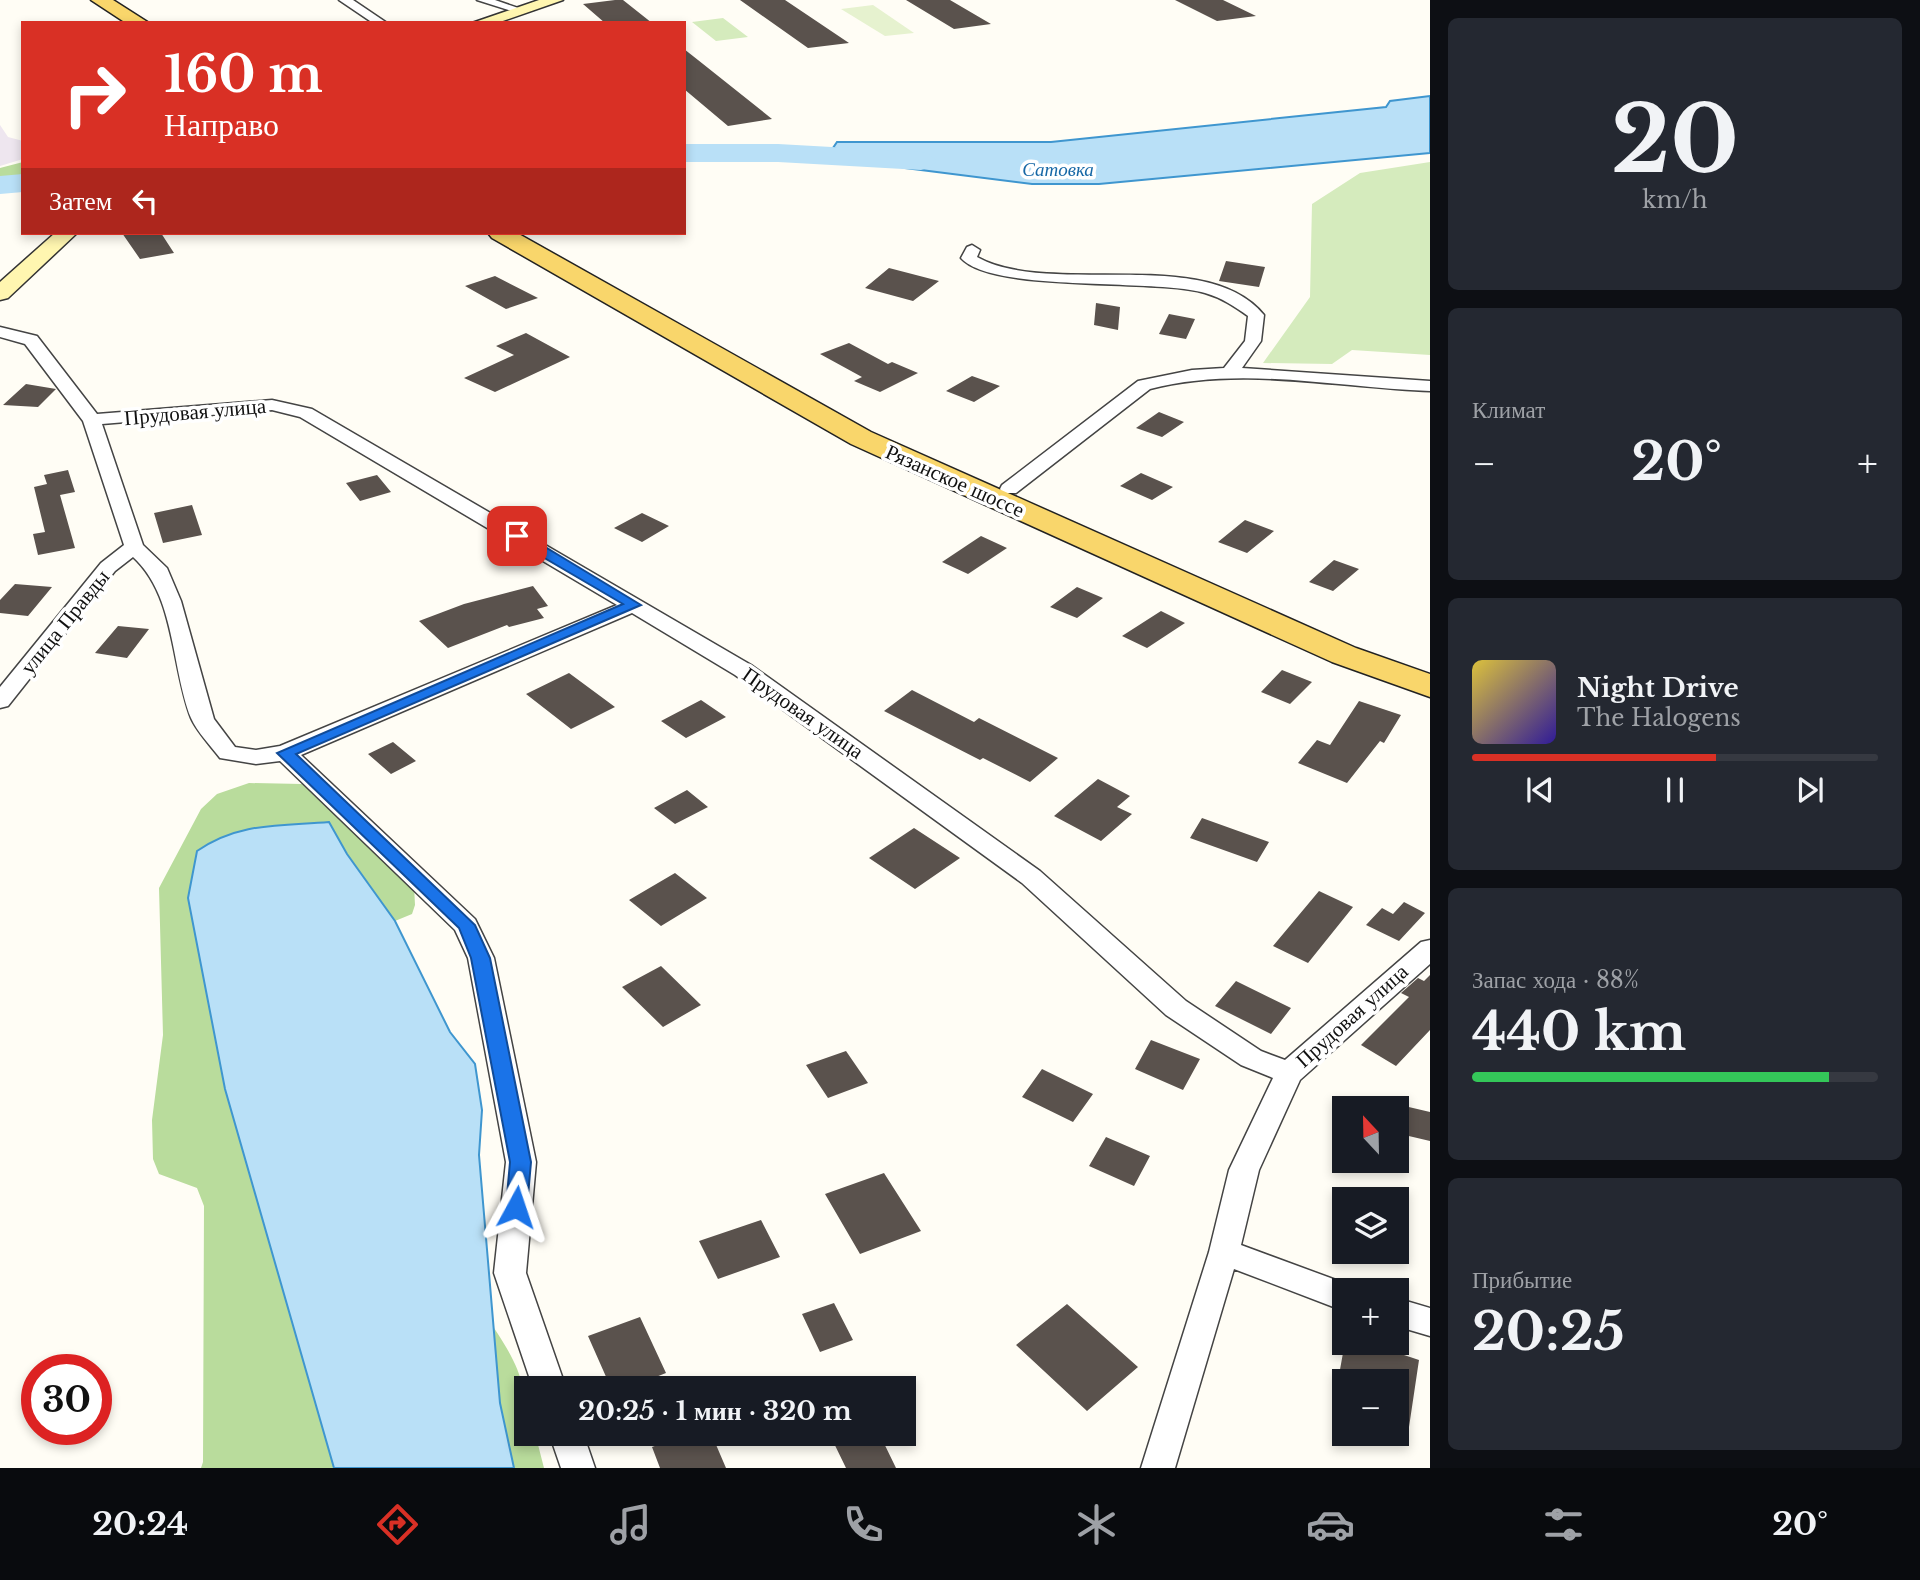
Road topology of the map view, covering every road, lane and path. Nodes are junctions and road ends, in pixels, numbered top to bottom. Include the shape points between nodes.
1 (345, 0) edge
2 (483, 0) edge
3 (555, 0) edge
4 (93, 3) edge
5 (521, 11) junction
6 (113, 21) edge
7 (135, 21) edge
8 (378, 21) edge
9 (487, 21) edge
10 (65, 235) edge
11 (504, 235) edge
12 (534, 235) edge
13 (972, 250) dead end
14 (0, 293) edge
15 (0, 332) edge
16 (1231, 371) junction
17 (1430, 386) edge
18 (92, 421) junction
19 (1009, 489) junction
20 (134, 547) junction
21 (634, 605) junction
22 (1430, 667) edge
23 (1430, 686) edge
24 (0, 701) edge
25 (285, 753) junction
26 (1430, 948) edge
27 (1289, 1073) junction
28 (1224, 1252) junction
29 (1332, 1292) edge
30 (1409, 1316) edge
31 (1430, 1322) edge
32 (546, 1376) edge
33 (571, 1446) edge
34 (579, 1468) edge
35 (1158, 1468) edge

1 - 8 street
2 - 5 street
3 - 5 main road
4 - 6 main road
4 - 7 main road
5 - 9 main road
10 - 14 main road
11 - 23 main road, Рязанское шоссе via 861,438 1344,655
12 - 19 main road, Рязанское шоссе via 880,429
13 - 16 street via 969,258 975,263 1006,271 1181,284 1237,298 1256,315 1253,341
15 - 18 street, Прудовая улица via 31,340
16 - 17 street
16 - 19 street via 1144,385
18 - 20 street, Прудовая улица
18 - 21 street, Прудовая улица via 272,405 306,413
19 - 22 main road, Рязанское шоссе via 1248,595
20 - 24 street, улица Правды via 108,567
20 - 25 street, Прудовая улица via 157,568 172,601 204,720 214,737 228,752 256,757
21 - 25 street, Прудовая улица
21 - 27 street, Прудовая улица via 743,670 1031,877 1176,1008 1251,1058
25 - 32 street via 466,925 481,958 521,1162 510,1273
26 - 27 street, Прудовая улица
27 - 28 street via 1244,1170
28 - 29 street
28 - 35 street
30 - 31 street
33 - 34 street

